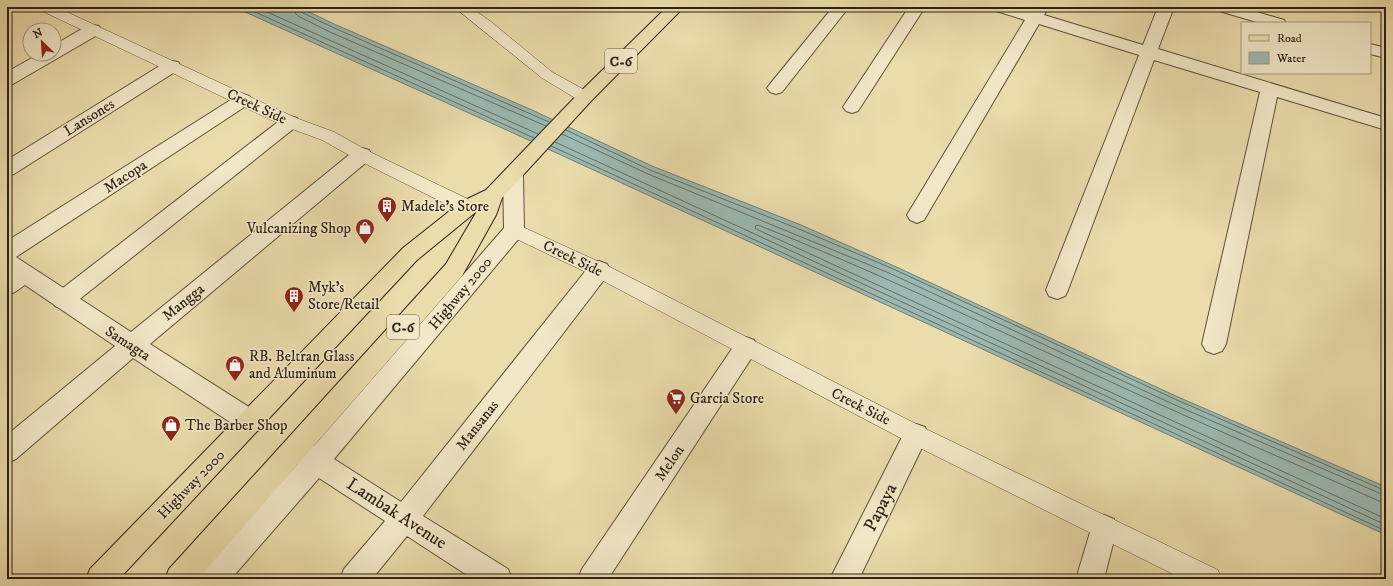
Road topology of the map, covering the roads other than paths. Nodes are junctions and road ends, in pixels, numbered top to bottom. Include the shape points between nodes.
1 (45, 7) edge
2 (461, 7) edge
3 (676, 7) edge
4 (841, 7) edge
5 (917, 7) edge
6 (999, 7) edge
7 (1166, 7) edge
8 (1222, 7) edge
9 (1038, 13) edge
10 (1274, 22) edge
11 (93, 30) junction
12 (62, 47) edge
13 (1371, 49) edge
14 (1149, 52) junction
15 (1386, 53) edge
16 (37, 62) edge
17 (172, 66) junction
18 (7, 80) edge
19 (776, 88) dead end
20 (1270, 88) junction
21 (585, 97) junction
22 (243, 100) junction
23 (852, 107) dead end
24 (290, 122) junction
25 (1386, 124) edge
26 (362, 155) junction
27 (7, 169) edge
28 (513, 175) junction
29 (493, 195) junction
30 (468, 207) junction
31 (917, 215) dead end
32 (514, 230) junction
33 (7, 252) edge
34 (599, 270) junction
35 (13, 274) edge
36 (1057, 290) dead end
37 (63, 300) junction
38 (1214, 344) dead end
39 (132, 345) junction
40 (746, 347) junction
41 (251, 422) junction
42 (916, 435) junction
43 (7, 452) edge
44 (306, 455) junction
45 (405, 518) junction
46 (1104, 528) junction
47 (100, 579) edge
48 (179, 579) edge
49 (212, 579) edge
50 (354, 579) edge
51 (498, 579) edge
52 (592, 579) edge
53 (844, 579) edge
54 (1090, 579) edge
55 (1209, 579) edge

1 - 11 lane, Creek Side
2 - 21 lane via 548,75
3 - 21 main road, Highway 2000 / C-6
4 - 19 street
5 - 23 street
6 - 9 street
7 - 14 street
8 - 10 street
9 - 14 street
9 - 31 street
11 - 12 street
11 - 17 lane, Creek Side
13 - 15 street
14 - 20 street
14 - 36 street
16 - 18 street
17 - 22 lane, Creek Side
17 - 27 street, Lansones
20 - 25 street
20 - 38 street
21 - 28 main road, Highway 2000 / C-6
22 - 24 lane, Creek Side
22 - 33 street, Macopa
24 - 26 lane, Creek Side via 328,136
24 - 37 street
26 - 30 lane, Creek Side
26 - 39 street, Mangga
28 - 29 main road, Highway 2000 / C-6
28 - 32 street
29 - 30 main road, Highway 2000 / C-6
29 - 44 main road, Highway 2000 / C-6 via 486,215 454,270
30 - 41 main road, Highway 2000 / C-6 via 410,254
32 - 34 lane, Creek Side
32 - 44 street, Highway 2000
34 - 40 lane, Creek Side
34 - 45 street, Mansanas
35 - 37 street, Samagta
37 - 39 street, Samagta
39 - 41 street, Samagta
39 - 43 street, Mangga
40 - 42 lane, Creek Side
40 - 52 street, Melon
41 - 47 main road, Highway 2000 / C-6
42 - 46 lane, Creek Side
42 - 53 street, Papaya
44 - 45 street, Lambak Avenue
44 - 48 main road, Highway 2000 / C-6
44 - 49 street, Highway 2000
45 - 50 street, Mansanas
45 - 51 street, Lambak Avenue
46 - 54 street
46 - 55 lane, Creek Side

